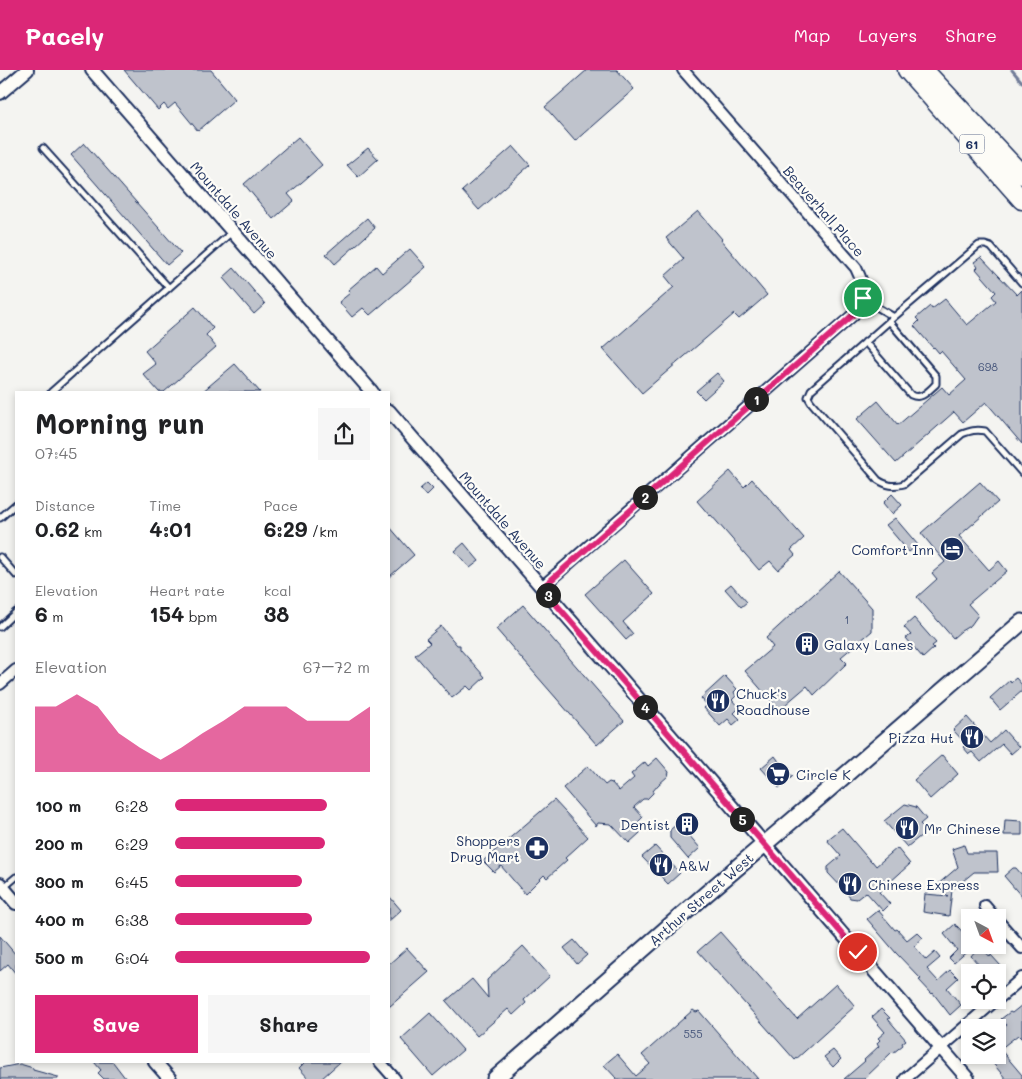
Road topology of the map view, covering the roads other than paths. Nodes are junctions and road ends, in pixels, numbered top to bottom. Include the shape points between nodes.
1 (27, 70) edge
2 (92, 70) edge
3 (683, 70) edge
4 (907, 70) edge
5 (924, 70) edge
6 (0, 93) edge
7 (43, 148) dead end
8 (1022, 175) edge
9 (1022, 200) edge
10 (233, 232) junction
11 (1022, 283) edge
12 (169, 288) junction
13 (863, 299) junction
14 (894, 317) junction
15 (889, 321) junction
16 (865, 342) junction
17 (52, 391) edge
18 (371, 391) edge
19 (390, 413) edge
20 (1022, 474) edge
21 (15, 505) edge
22 (0, 518) edge
23 (0, 557) edge
24 (15, 575) edge
25 (542, 588) junction
26 (15, 613) edge
27 (1022, 622) edge
28 (0, 627) edge
29 (15, 671) edge
30 (0, 684) edge
31 (764, 844) junction
32 (15, 878) edge
33 (2, 886) edge
34 (15, 902) edge
35 (985, 906) dead end
36 (988, 909) edge
37 (1006, 929) edge
38 (1022, 948) edge
39 (1022, 978) edge
40 (1006, 991) edge
41 (985, 1009) edge
42 (940, 1048) junction
43 (156, 1063) edge
44 (381, 1063) edge
45 (170, 1079) edge
46 (395, 1079) edge
47 (495, 1079) edge
48 (905, 1079) edge
49 (968, 1079) edge

1 - 6 street
2 - 10 street, Mountdale Avenue
3 - 13 street, Beaverhall Place via 856,268 862,281
4 - 9 highway, 61
5 - 8 highway, 61
7 - 12 lane
10 - 12 lane
10 - 18 street, Mountdale Avenue
11 - 14 lane via 991,247 979,245
12 - 17 lane
13 - 14 lane
13 - 25 street via 853,315
14 - 15 lane
15 - 16 lane
15 - 16 lane via 936,376 936,384 922,396 911,395
16 - 20 lane via 811,390 808,397 878,480 885,485 904,484 962,434 978,430 985,431
19 - 25 street, Mountdale Avenue
21 - 22 lane
23 - 24 lane
25 - 31 street, Mountdale Avenue
26 - 28 lane
27 - 31 main road, Arthur Street West
29 - 30 street
31 - 42 street, Mountdale Avenue
31 - 47 main road, Arthur Street West
32 - 33 lane
33 - 34 street
35 - 36 street
37 - 38 street
39 - 40 street
41 - 42 street
42 - 48 street
42 - 49 street, Mountdale Avenue
43 - 45 street
44 - 46 street

